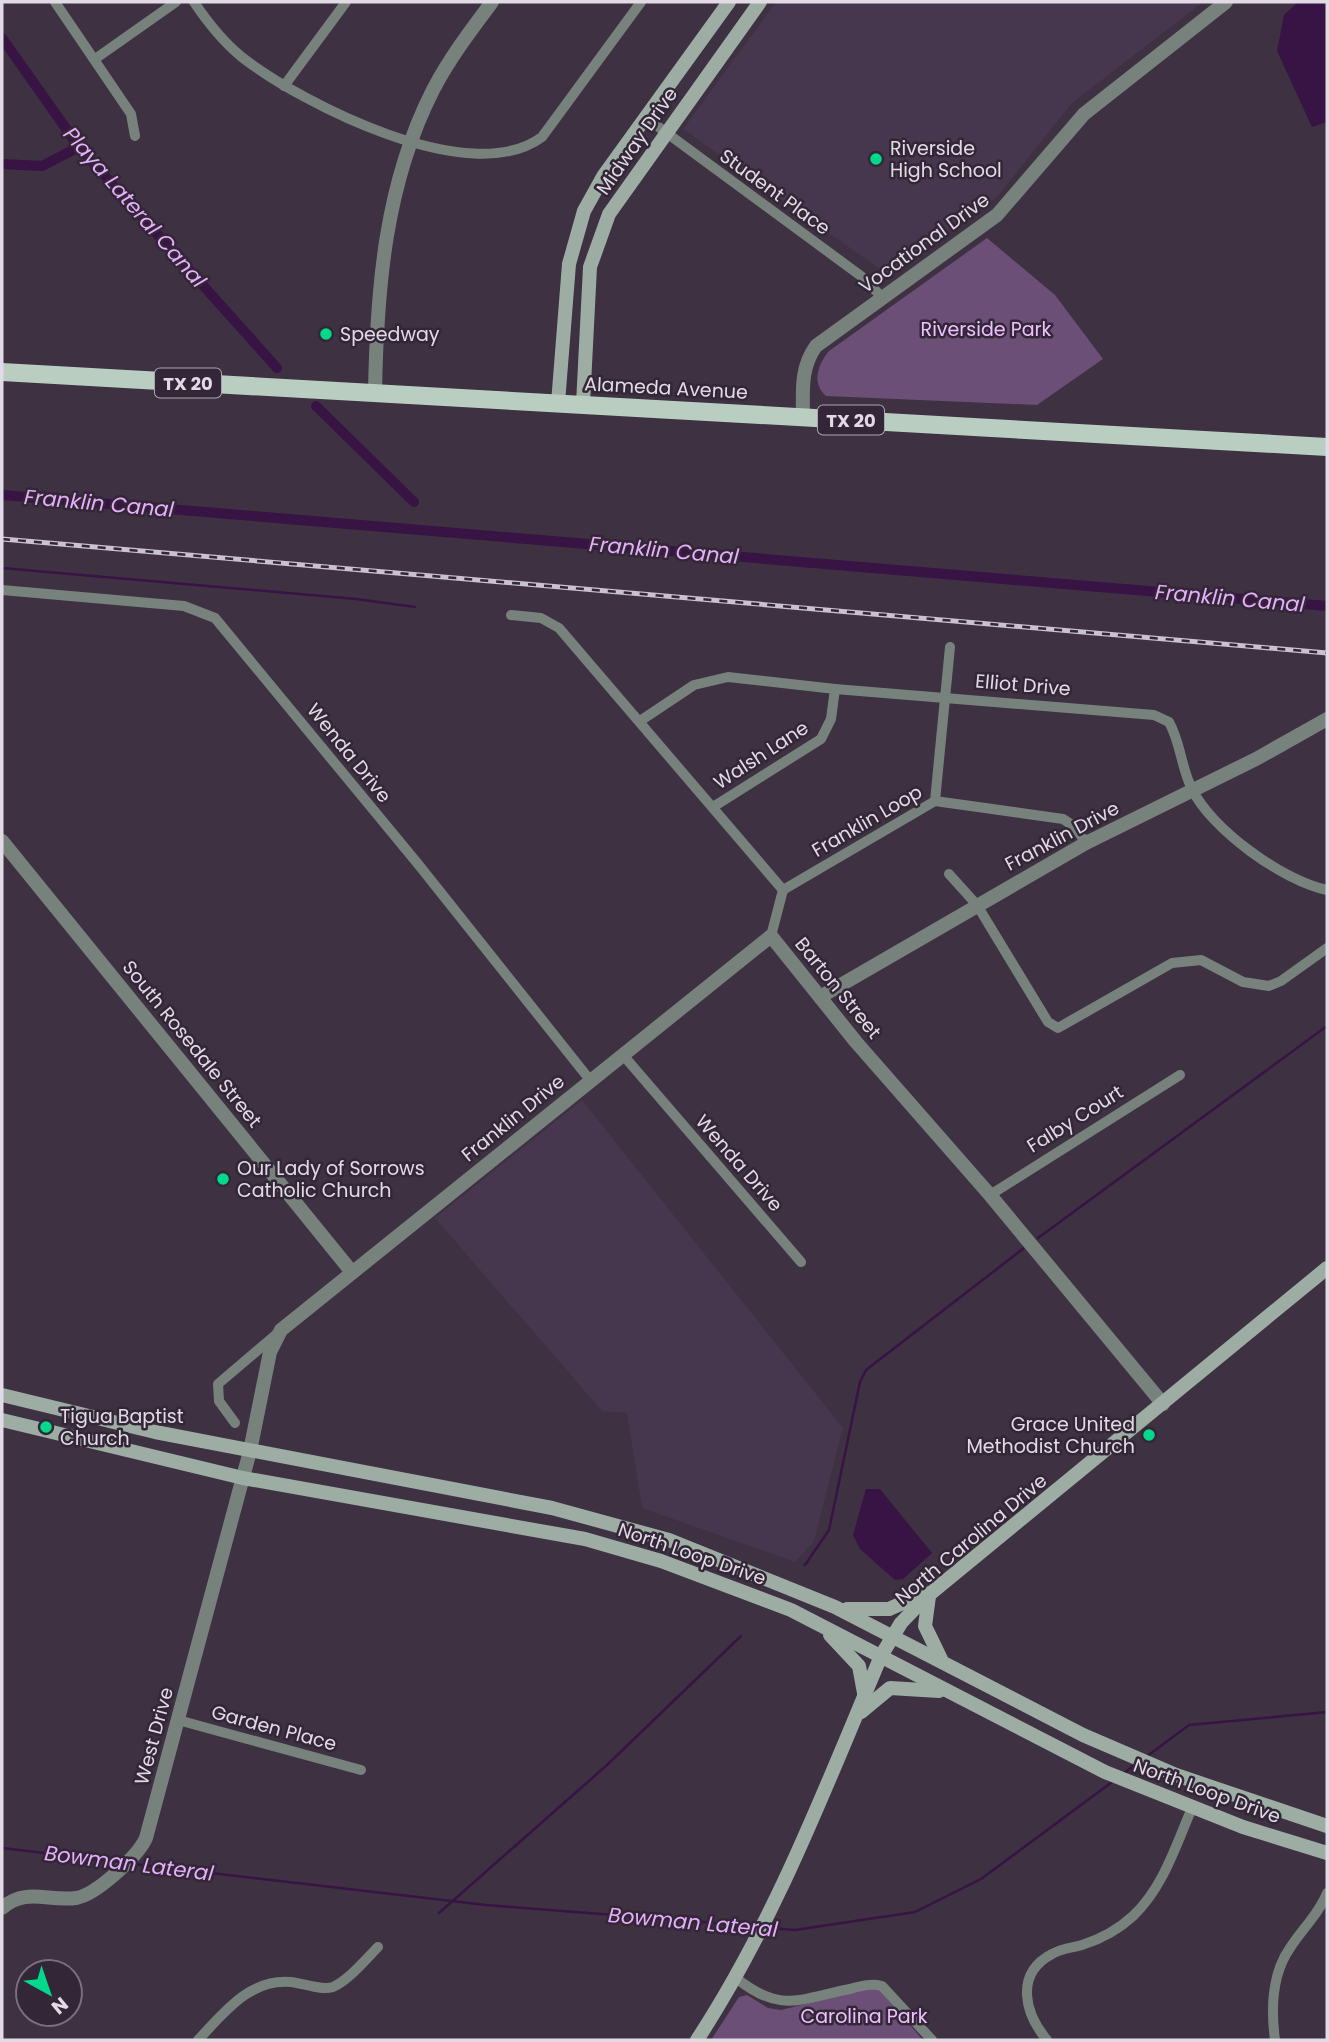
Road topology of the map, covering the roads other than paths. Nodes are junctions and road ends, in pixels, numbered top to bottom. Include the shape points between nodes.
1 (55, 2) edge
2 (176, 2) edge
3 (194, 2) edge
4 (346, 2) edge
5 (492, 2) edge
6 (640, 2) edge
7 (729, 2) edge
8 (760, 2) edge
9 (1226, 2) edge
10 (95, 59) junction
11 (284, 86) junction
12 (645, 117) junction
13 (666, 132) junction
14 (135, 136) dead end
15 (411, 143) junction
16 (882, 297) junction
17 (2, 372) edge
18 (375, 391) junction
19 (558, 403) junction
20 (583, 404) junction
21 (803, 417) junction
22 (1327, 447) edge
23 (2, 590) edge
24 (511, 614) dead end
25 (950, 647) dead end
26 (835, 689) junction
27 (946, 696) junction
28 (1327, 719) edge
29 (640, 721) junction
30 (1192, 790) junction
31 (935, 801) junction
32 (713, 807) junction
33 (2, 841) edge
34 (1086, 843) junction
35 (949, 874) dead end
36 (783, 890) junction
37 (1327, 890) edge
38 (977, 905) junction
39 (771, 936) junction
40 (1327, 947) edge
41 (820, 997) junction
42 (623, 1055) junction
43 (1180, 1075) dead end
44 (590, 1080) junction
45 (990, 1195) junction
46 (801, 1262) dead end
47 (1327, 1268) edge
48 (351, 1271) junction
49 (281, 1330) junction
50 (2, 1395) edge
51 (1163, 1404) junction
52 (2, 1420) edge
53 (235, 1423) dead end
54 (250, 1451) junction
55 (243, 1478) junction
56 (669, 1540) junction
57 (661, 1560) junction
58 (934, 1591) junction
59 (835, 1607) junction
60 (816, 1622) junction
61 (893, 1634) junction
62 (881, 1656) junction
63 (942, 1660) junction
64 (949, 1692) junction
65 (864, 1697) junction
66 (855, 1718) junction
67 (178, 1720) junction
68 (361, 1770) dead end
69 (1192, 1808) junction
70 (1327, 1826) edge
71 (1327, 1853) edge
72 (1327, 1893) edge
73 (2, 1908) edge
74 (378, 1947) dead end
75 (736, 1978) junction
76 (198, 2040) edge
77 (697, 2040) edge
78 (932, 2040) edge
79 (1047, 2040) edge
80 (1275, 2040) edge

1 - 10 street
2 - 10 street
3 - 11 street via 228,45
4 - 11 street
5 - 15 street via 444,70
6 - 15 street via 534,143 498,152 435,150
7 - 12 main road, Midway Drive
8 - 13 main road, Midway Drive
9 - 16 street, Vocational Drive via 1084,114 997,215
10 - 14 street via 131,114
11 - 15 street
12 - 13 street, Student Place
12 - 19 main road, Midway Drive via 595,189 575,237 565,300
13 - 16 street, Student Place via 861,276
13 - 20 main road, Midway Drive via 609,214 595,249
15 - 18 street via 387,223
16 - 21 street, Vocational Drive via 809,356 803,375
17 - 18 main road, Alameda Avenue / TX 20
18 - 19 main road, Alameda Avenue / TX 20
19 - 20 main road, Alameda Avenue / TX 20
20 - 21 main road, Alameda Avenue / TX 20
21 - 22 main road, Alameda Avenue / TX 20
23 - 44 street, Wenda Drive via 184,606 215,618
24 - 29 street via 541,618 559,628
25 - 27 street
26 - 27 street, Elliot Drive
26 - 29 street, Elliot Drive via 719,678 694,685
26 - 32 street, Walsh Lane via 831,719 821,739
27 - 30 street, Elliot Drive via 1162,717 1174,730
27 - 31 street
28 - 30 street, Franklin Drive
29 - 32 street
30 - 34 street, Franklin Drive
30 - 37 street, Elliot Drive via 1220,826 1268,862
31 - 34 street, Franklin Loop via 1063,819
31 - 36 street, Franklin Loop
32 - 36 street
33 - 48 street, South Rosedale Street
34 - 38 street, Franklin Drive
35 - 38 street
36 - 39 street, Barton Street
38 - 40 street via 1048,1022 1058,1028 1172,963 1201,960 1253,985 1269,986
38 - 41 street, Franklin Drive
39 - 41 street, Barton Street
39 - 42 street, Franklin Drive
41 - 45 street, Barton Street
42 - 44 street, Franklin Drive
42 - 46 street, Wenda Drive
43 - 45 street, Falby Court
44 - 48 street, Franklin Drive
45 - 51 street, Barton Street
47 - 51 main road, North Carolina Drive
48 - 49 street, Franklin Drive
49 - 53 street, Franklin Drive via 219,1384 219,1401
49 - 54 street, Franklin Drive via 270,1352
50 - 54 main road, North Loop Drive
51 - 58 main road, North Carolina Drive
52 - 55 main road, North Loop Drive
54 - 55 street, Franklin Drive
54 - 56 main road, North Loop Drive via 471,1491 603,1520
55 - 57 main road, North Loop Drive via 585,1539
55 - 67 street, West Drive
56 - 57 main road
56 - 59 main road, North Loop Drive
57 - 60 main road, North Loop Drive
58 - 59 main road via 889,1609
58 - 61 main road, North Carolina Drive
58 - 63 main road via 925,1610 925,1626
59 - 61 main road, North Loop Drive
60 - 62 main road, North Loop Drive
60 - 65 main road via 859,1666
61 - 62 main road, North Carolina Drive
61 - 63 main road, North Loop Drive
62 - 64 main road, North Loop Drive
62 - 65 main road, North Carolina Drive
63 - 70 main road, North Loop Drive via 1121,1752
64 - 66 main road via 890,1688
64 - 69 main road, North Loop Drive via 1097,1769
65 - 66 main road, North Carolina Drive
66 - 75 main road, North Carolina Drive
67 - 68 street, Garden Place
67 - 73 street, West Drive via 146,1838 133,1858 81,1897 26,1895
69 - 71 main road, North Loop Drive
69 - 79 street via 1160,1880 1136,1914 1105,1936 1048,1955 1033,1972 1027,2008
72 - 80 street via 1280,1969 1272,2009
74 - 76 street via 334,1986 287,1981 243,1994
75 - 77 main road, North Carolina Drive
75 - 78 street via 763,1997 788,2002 883,1986

